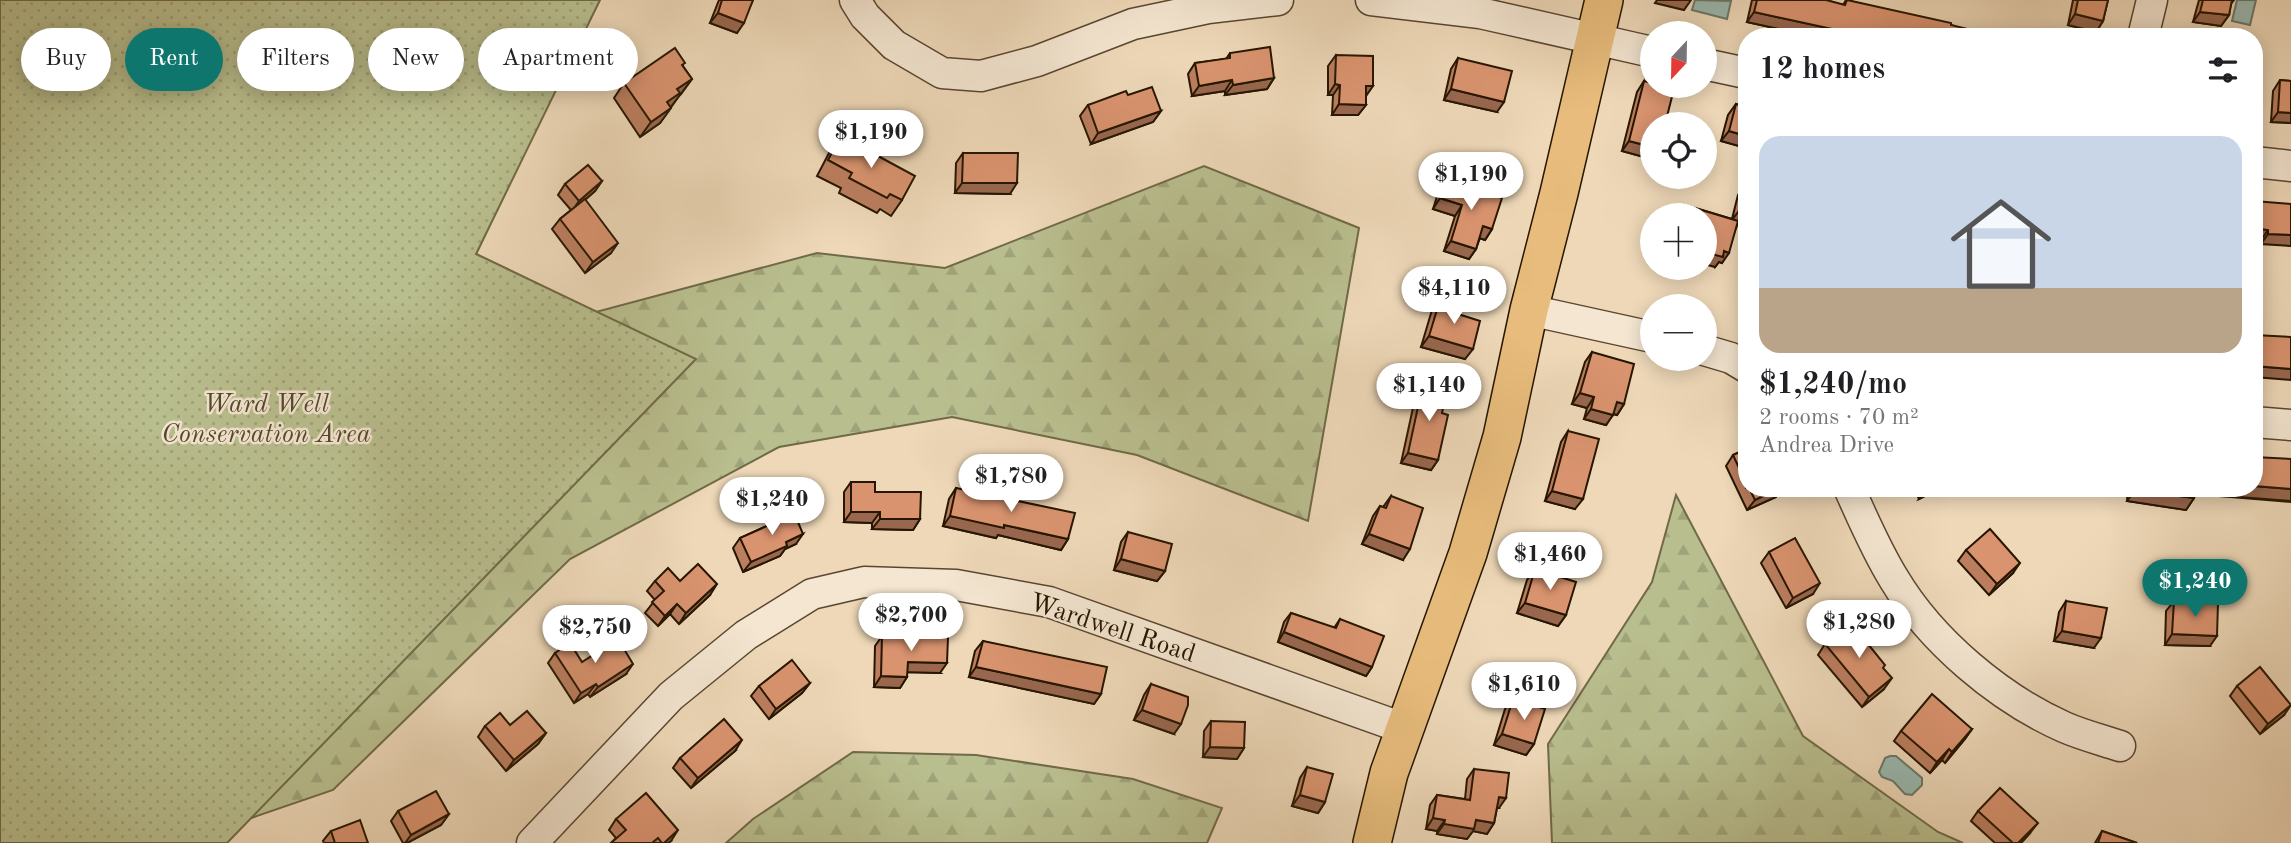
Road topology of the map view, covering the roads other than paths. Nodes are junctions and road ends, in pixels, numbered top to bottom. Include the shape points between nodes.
1 (855, 0) edge
2 (1278, 0) edge
3 (1371, 0) edge
4 (1604, 0) edge
5 (2152, 0) edge
6 (2145, 28) edge
7 (1595, 39) junction
8 (1640, 49) edge
9 (1717, 67) edge
10 (1738, 71) edge
11 (2263, 163) edge
12 (2291, 166) edge
13 (1529, 310) junction
14 (1640, 334) edge
15 (1717, 354) edge
16 (1738, 362) edge
17 (2263, 423) edge
18 (2291, 425) edge
19 (1853, 497) edge
20 (1404, 728) junction
21 (2120, 746) dead end
22 (532, 843) edge
23 (1372, 843) edge

1 - 2 street via 894,45 942,72 981,76 1037,61 1133,24 1208,8
3 - 7 street via 1480,13
4 - 7 main road
5 - 6 street
7 - 8 street
7 - 13 main road
9 - 10 street
11 - 12 street
13 - 14 street
13 - 20 main road via 1502,437 1468,553
15 - 16 street
17 - 18 street
19 - 21 street via 1894,580 1974,670 2006,695 2065,727
20 - 22 street, Wardwell Road via 1049,602 956,585 864,582 812,594 746,635 671,696
20 - 23 main road

